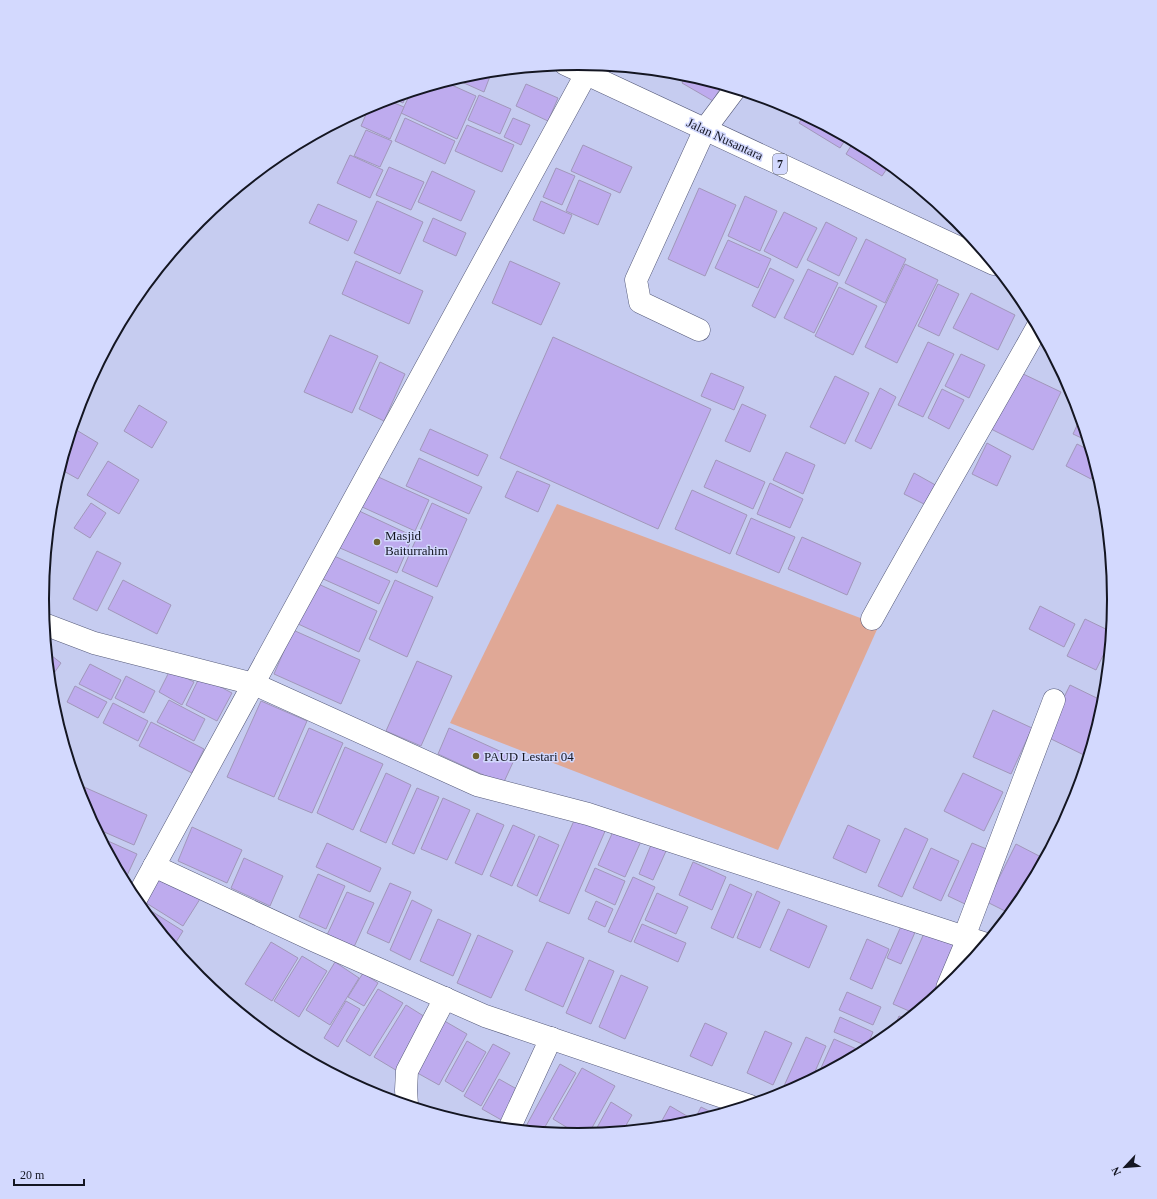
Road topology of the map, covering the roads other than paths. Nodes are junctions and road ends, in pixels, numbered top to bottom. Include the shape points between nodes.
1 (578, 70) edge
2 (586, 74) junction
3 (732, 93) edge
4 (705, 129) junction
5 (985, 260) edge
6 (699, 330) dead end
7 (1035, 331) edge
8 (872, 619) dead end
9 (50, 626) edge
10 (254, 684) junction
11 (1054, 700) dead end
12 (154, 866) junction
13 (138, 895) edge
14 (973, 940) edge
15 (955, 972) edge
16 (445, 998) junction
17 (551, 1038) junction
18 (407, 1101) edge
19 (737, 1105) edge
20 (511, 1124) edge

1 - 2 main road, Jalan Nusantara / 7
2 - 4 main road, Jalan Nusantara / 7
2 - 10 main road
3 - 4 main road
4 - 5 main road, Jalan Nusantara / 7
4 - 6 main road via 636,280 640,302
7 - 8 main road
9 - 10 main road via 94,643
10 - 12 main road
10 - 14 main road via 477,785 588,814
11 - 14 main road
12 - 13 main road
12 - 16 main road
14 - 15 main road
16 - 17 main road via 485,1016
16 - 18 main road via 407,1071
17 - 19 main road
17 - 20 main road

